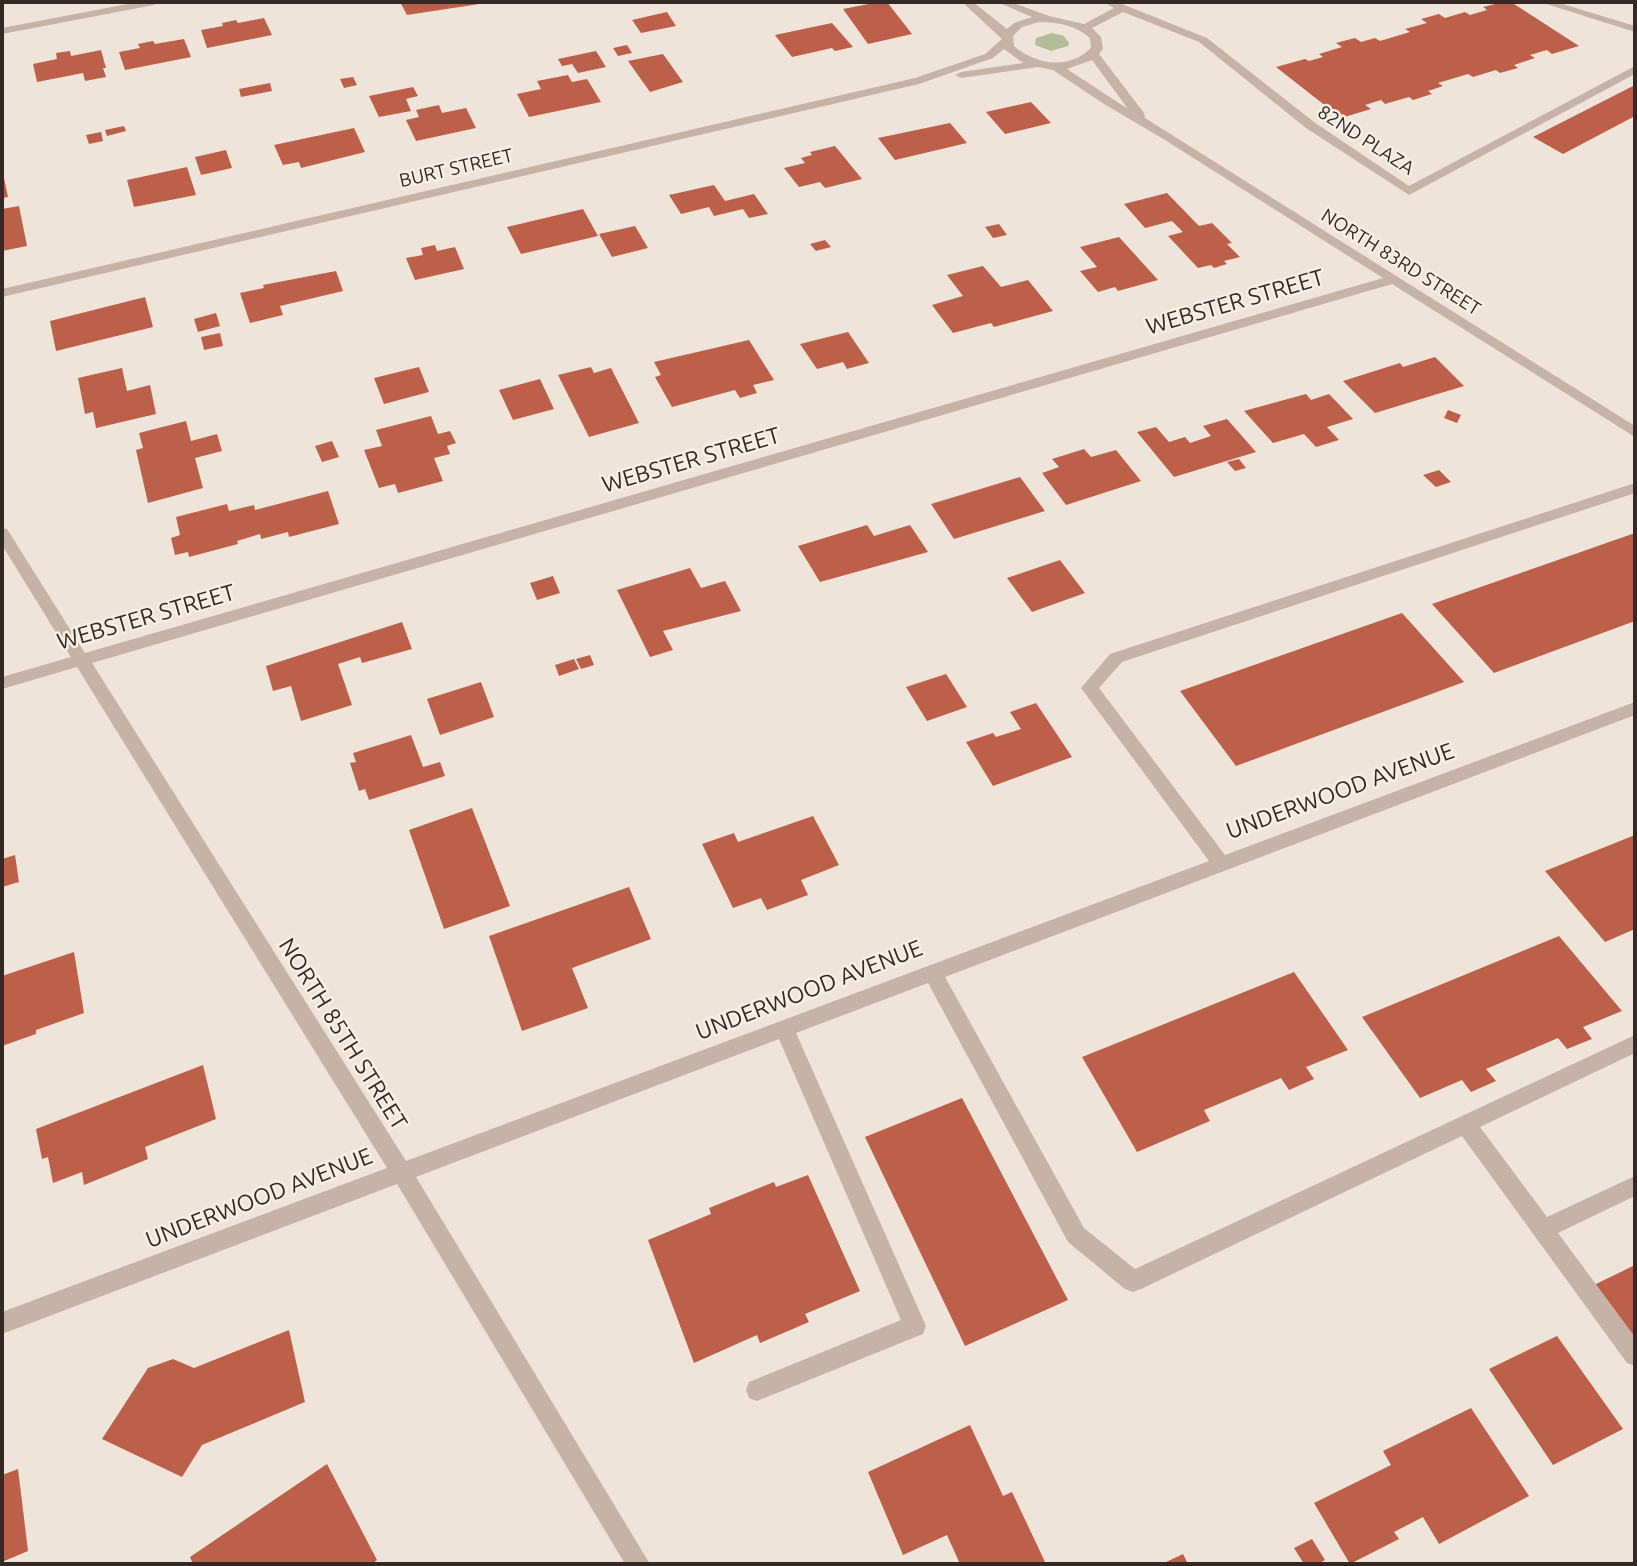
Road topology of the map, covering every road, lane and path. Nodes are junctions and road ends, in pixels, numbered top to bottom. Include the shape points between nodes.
1 (153, 2) edge
2 (967, 2) edge
3 (1002, 2) edge
4 (1108, 2) edge
5 (1545, 2) edge
6 (1122, 8) junction
7 (1049, 19) junction
8 (1084, 28) junction
9 (1635, 29) edge
10 (2, 32) edge
11 (1007, 38) junction
12 (1093, 54) junction
13 (1049, 65) junction
14 (1635, 69) edge
15 (919, 81) junction
16 (1147, 124) junction
17 (1392, 280) junction
18 (2, 293) edge
19 (1635, 432) edge
20 (1635, 488) edge
21 (2, 533) edge
22 (79, 661) junction
23 (2, 683) edge
24 (1635, 708) edge
25 (1221, 863) junction
26 (932, 972) junction
27 (784, 1028) junction
28 (1635, 1044) edge
29 (1465, 1124) junction
30 (401, 1172) junction
31 (1635, 1186) edge
32 (1543, 1230) junction
33 (2, 1323) edge
34 (1635, 1355) edge
35 (757, 1390) dead end
36 (638, 1564) edge

1 - 10 street
2 - 11 street
3 - 7 street
4 - 6 street, 82ND PLAZA
5 - 9 street
6 - 8 street
6 - 14 street, 82ND PLAZA via 1203,40 1310,125 1409,191
7 - 8 street
7 - 11 street, BURT STREET via 1027,22
8 - 12 street, NORTH 83RD STREET via 1097,42
11 - 13 street, NORTH 83RD STREET via 1008,47 1021,58
11 - 15 street, BURT STREET via 989,56
12 - 13 street, BURT STREET via 1077,62
12 - 16 street, NORTH 83RD STREET
13 - 15 street, BURT STREET
13 - 16 street, NORTH 83RD STREET
15 - 18 street, BURT STREET
16 - 17 street, NORTH 83RD STREET
17 - 19 street, NORTH 83RD STREET
17 - 22 street, WEBSTER STREET
20 - 25 street via 1116,658 1089,688
21 - 22 street, NORTH 85TH STREET
22 - 23 street, WEBSTER STREET
22 - 30 street, NORTH 85TH STREET
24 - 25 street, UNDERWOOD AVENUE
25 - 26 street, UNDERWOOD AVENUE
26 - 27 street, UNDERWOOD AVENUE
26 - 29 street via 1076,1235 1133,1281
27 - 30 street, UNDERWOOD AVENUE
27 - 35 street via 915,1326
28 - 29 street
29 - 32 street
30 - 33 street, UNDERWOOD AVENUE
30 - 36 street, NORTH 85TH STREET
31 - 32 street
32 - 34 street

